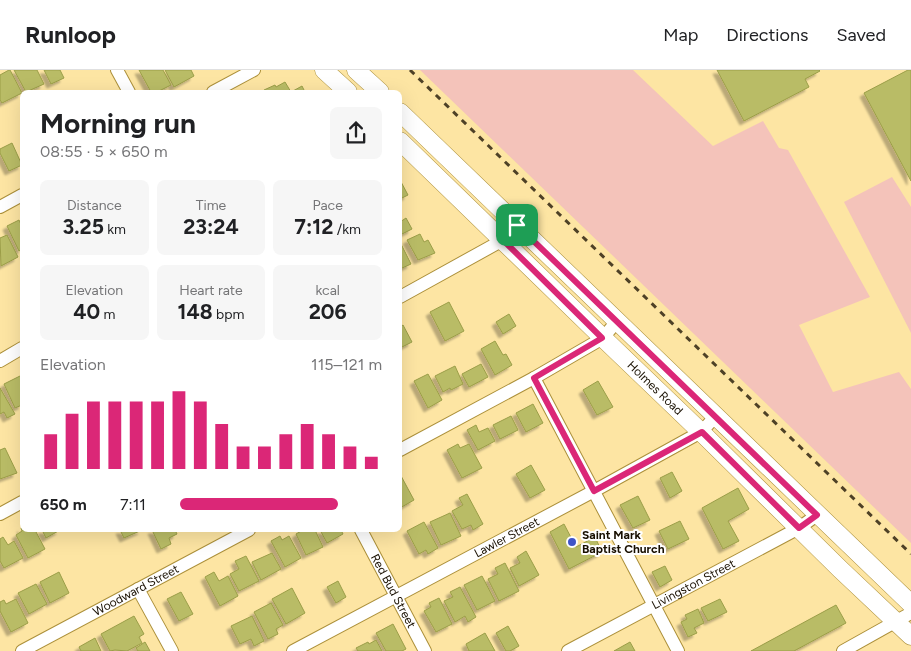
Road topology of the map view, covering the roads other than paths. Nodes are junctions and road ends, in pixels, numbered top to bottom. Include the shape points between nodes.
1 (117, 70) edge
2 (254, 70) edge
3 (324, 70) edge
4 (356, 70) edge
5 (128, 90) edge
6 (217, 90) edge
7 (346, 90) edge
8 (378, 90) edge
9 (402, 114) edge
10 (416, 127) junction
11 (402, 140) edge
12 (402, 144) edge
13 (20, 196) edge
14 (0, 207) edge
15 (517, 225) junction
16 (503, 240) junction
17 (402, 296) edge
18 (617, 321) junction
19 (602, 338) junction
20 (20, 349) edge
21 (0, 361) edge
22 (534, 378) junction
23 (716, 416) junction
24 (702, 432) junction
25 (402, 449) edge
26 (594, 491) junction
27 (20, 503) edge
28 (0, 514) edge
29 (817, 515) junction
30 (799, 528) junction
31 (245, 532) edge
32 (362, 532) edge
33 (138, 589) junction
34 (396, 597) junction
35 (911, 604) edge
36 (654, 605) junction
37 (904, 618) edge
38 (911, 636) edge
39 (22, 651) edge
40 (172, 651) edge
41 (293, 651) edge
42 (425, 651) edge
43 (568, 651) edge
44 (678, 651) edge
45 (843, 651) edge

1 - 5 street
2 - 6 street
3 - 7 main road
4 - 8 main road
9 - 10 main road, Holmes Road
10 - 11 street
10 - 15 main road, Holmes Road
12 - 16 main road, Holmes Road
13 - 14 street
15 - 16 street
15 - 18 main road, Holmes Road
16 - 17 street
16 - 19 main road, Holmes Road
18 - 19 street
18 - 23 main road, Holmes Road
19 - 22 street
19 - 24 main road, Holmes Road
20 - 21 street
22 - 25 street
22 - 26 street
23 - 24 street, Lawler Street
23 - 29 main road, Holmes Road
24 - 26 street, Lawler Street
24 - 30 main road, Holmes Road
26 - 34 street, Lawler Street
26 - 36 street
27 - 28 street
29 - 30 street, Livingston Street
29 - 35 main road, Holmes Road
30 - 36 street, Livingston Street
30 - 37 main road, Holmes Road
31 - 33 street, Woodward Street
32 - 34 street, Red Bud Street
33 - 39 street, Woodward Street
33 - 40 street
34 - 41 street, Lawler Street
34 - 42 street, Red Bud Street
36 - 43 street, Livingston Street
36 - 44 street
37 - 38 main road, Holmes Road
37 - 45 street

